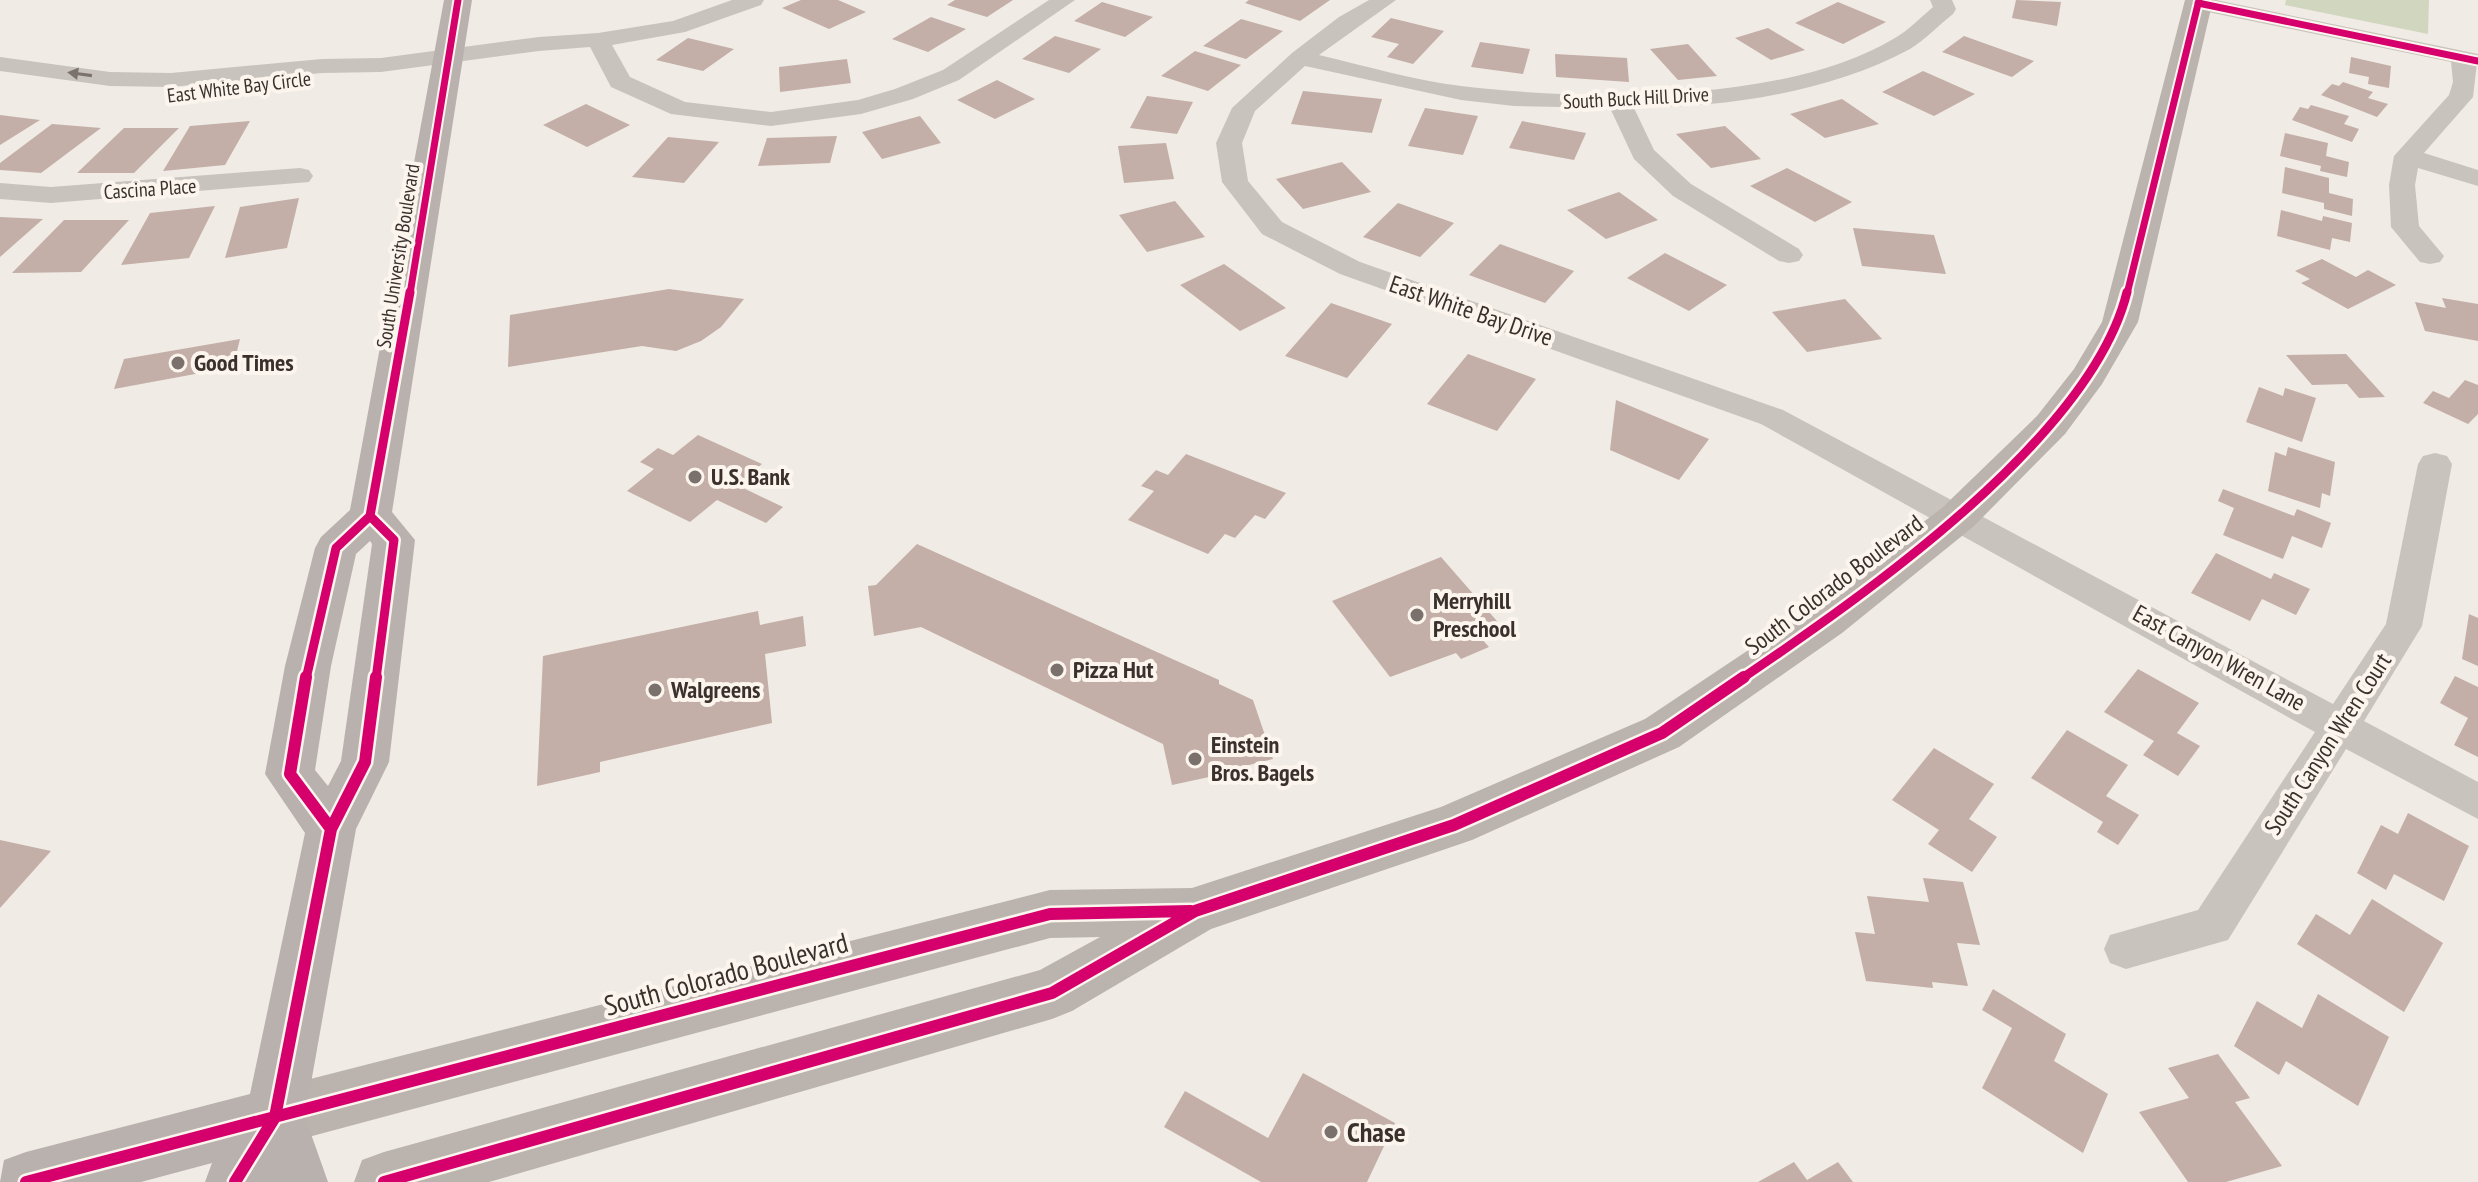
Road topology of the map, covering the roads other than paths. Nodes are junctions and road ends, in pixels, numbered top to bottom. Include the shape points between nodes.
1 (458, 0) edge
2 (753, 0) edge
3 (1064, 0) edge
4 (1385, 0) edge
5 (1941, 0) edge
6 (2199, 2) edge
7 (598, 40) junction
8 (449, 56) junction
9 (1300, 58) junction
10 (2470, 60) edge
11 (0, 64) edge
12 (381, 65) junction
13 (0, 84) edge
14 (1619, 101) junction
15 (2407, 156) junction
16 (300, 176) dead end
17 (2478, 178) edge
18 (0, 191) edge
19 (1789, 255) dead end
20 (2430, 256) dead end
21 (2435, 464) dead end
22 (370, 516) junction
23 (1958, 517) junction
24 (2340, 725) junction
25 (2478, 802) edge
26 (331, 829) junction
27 (1195, 911) junction
28 (2126, 949) dead end
29 (275, 1117) junction
30 (26, 1182) edge
31 (235, 1182) edge
32 (298, 1182) edge
33 (384, 1182) edge

1 - 8 main road, South University Boulevard
2 - 7 street via 677,27
3 - 7 street via 951,75 861,107 771,119 680,109 620,82
4 - 9 street, East White Bay Drive
5 - 14 street, South Buck Hill Drive via 1945,9 1931,25 1892,50 1845,69 1769,89
6 - 10 street
6 - 23 main road, South Colorado Boulevard via 2120,322 2051,425
7 - 8 street
8 - 12 street
8 - 22 main road, South University Boulevard
9 - 14 street, South Buck Hill Drive via 1458,92 1554,102
9 - 23 street, East White Bay Drive via 1244,108 1229,143 1235,182 1272,228 1350,268 1772,417
10 - 15 street via 2461,97
12 -> 11 street via 171,80 110,79
12 - 13 street, East White Bay Circle via 187,97 97,96
14 - 19 street via 1643,154 1672,181
15 - 17 street
15 - 20 street via 2402,185 2405,227
16 - 18 street, Cascina Place via 51,195
21 - 24 street, South Canyon Wren Court via 2404,626
22 - 26 main road via 394,540 365,762
22 - 26 main road via 336,548 290,774
23 - 24 street, East Canyon Wren Lane
23 - 27 main road, South Colorado Boulevard via 1826,621 1662,733 1454,825
24 - 25 street, East Canyon Wren Lane
24 - 28 street, South Canyon Wren Court via 2212,926
26 - 29 main road
27 - 29 main road, South Colorado Boulevard via 1050,914
27 - 33 main road, South Colorado Boulevard via 1052,993
29 - 30 main road
29 - 31 main road
29 - 32 main road

